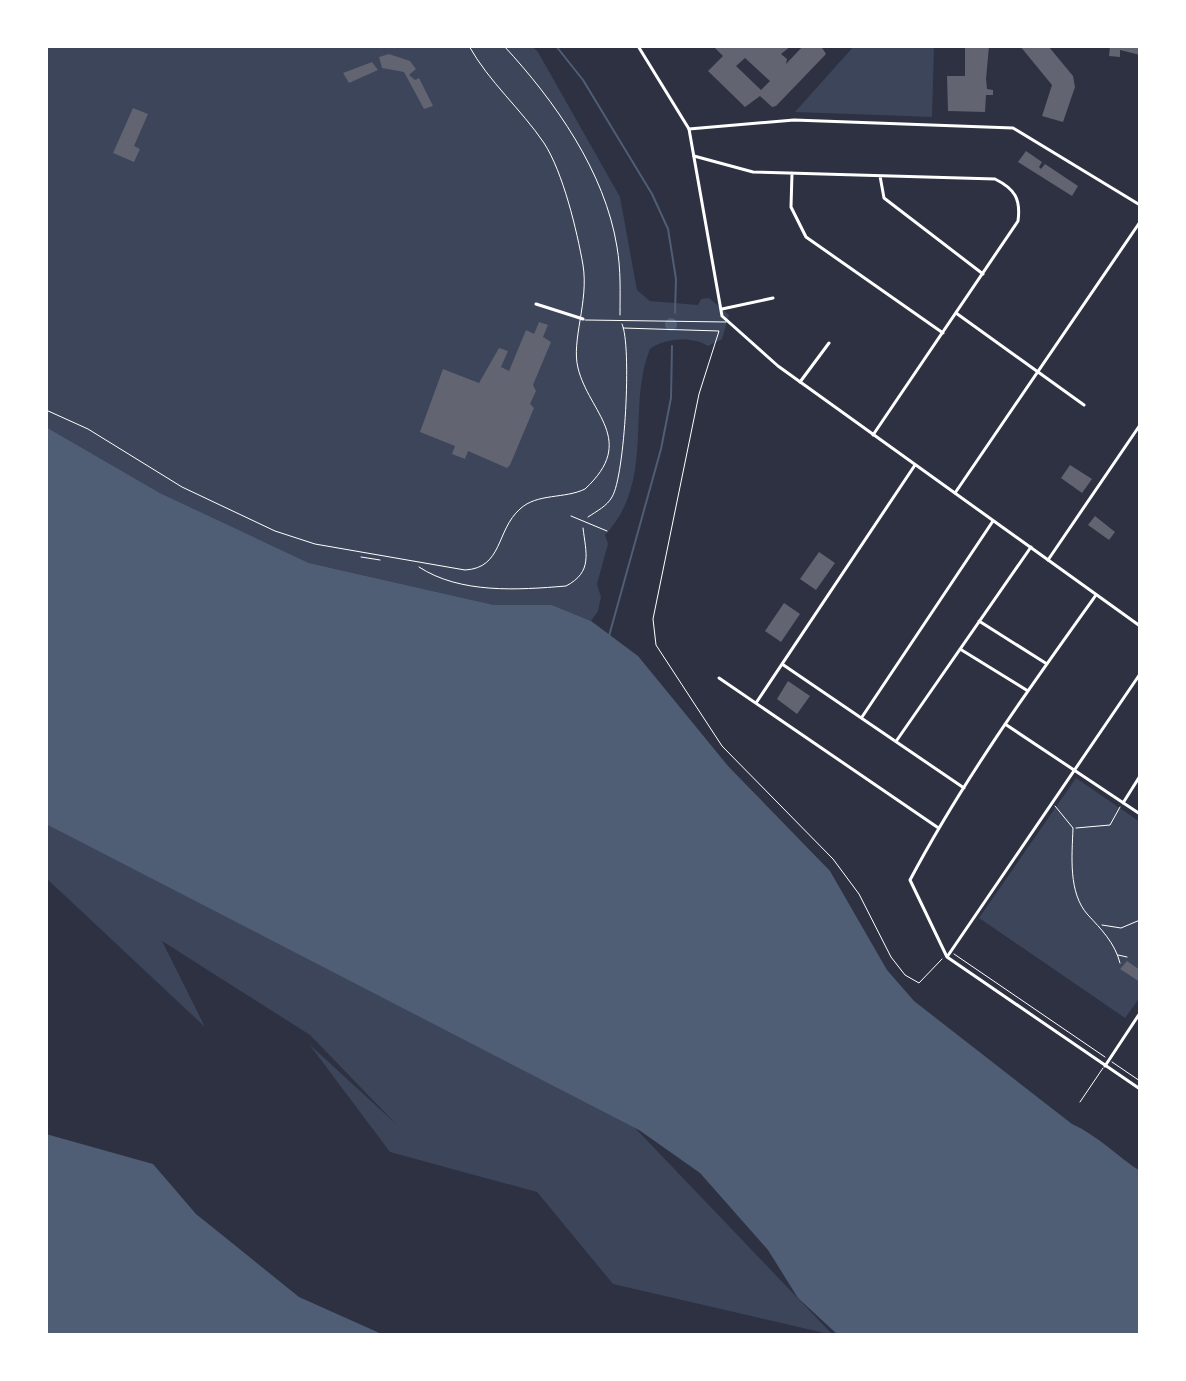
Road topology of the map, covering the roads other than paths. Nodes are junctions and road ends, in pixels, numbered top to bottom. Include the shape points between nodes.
1 (469, 46) edge
2 (638, 46) edge
3 (689, 129) junction
4 (694, 156) junction
5 (792, 173) junction
6 (880, 176) junction
7 (1140, 205) edge
8 (1140, 222) edge
9 (983, 274) junction
10 (773, 298) dead end
11 (536, 304) dead end
12 (720, 309) junction
13 (956, 313) junction
14 (583, 319) junction
15 (726, 322) junction
16 (943, 333) junction
17 (829, 343) dead end
18 (1039, 372) junction
19 (800, 382) junction
20 (1084, 405) dead end
21 (46, 410) edge
22 (1140, 425) edge
23 (873, 435) junction
24 (915, 465) junction
25 (955, 494) junction
26 (571, 516) dead end
27 (993, 521) junction
28 (607, 531) dead end
29 (1031, 547) junction
30 (1048, 560) junction
31 (1097, 594) junction
32 (979, 621) junction
33 (1140, 626) edge
34 (960, 649) junction
35 (782, 664) junction
36 (1047, 664) junction
37 (1140, 674) edge
38 (719, 678) dead end
39 (1028, 691) junction
40 (756, 703) junction
41 (862, 717) junction
42 (1005, 724) junction
43 (897, 740) junction
44 (1075, 769) junction
45 (1140, 776) edge
46 (964, 788) junction
47 (1123, 803) junction
48 (1140, 814) edge
49 (938, 828) junction
50 (947, 957) junction
51 (1140, 1013) edge
52 (1105, 1066) junction
53 (1140, 1089) edge
54 (1080, 1102) dead end

1 - 14 lane via 553,160 582,262
2 - 3 street
3 - 4 street
3 - 7 street via 794,120 1013,128
4 - 5 street via 753,172
4 - 12 street
5 - 6 street
5 - 16 street via 791,207 806,237
6 - 9 street via 884,198
6 - 9 street via 995,179 1009,187 1020,206 1018,221
8 - 18 street
9 - 13 street
10 - 12 street
11 - 14 street
12 - 15 street
13 - 16 street
13 - 18 street
14 - 15 lane
14 - 21 lane via 575,357 604,418 604,463 585,489 528,502 505,530 497,552 477,570 315,544 275,531 182,487 88,429
15 - 19 street
16 - 23 street
17 - 19 street
18 - 20 street
18 - 25 street
19 - 23 street
22 - 30 street
23 - 24 street
24 - 25 street
24 - 35 street
25 - 27 street
26 - 28 lane
27 - 29 street
27 - 41 street
29 - 30 street
29 - 32 street
30 - 31 street
31 - 33 street
31 - 36 street
32 - 34 street
32 - 36 street
34 - 39 street
34 - 43 street
35 - 40 street
35 - 41 street
36 - 39 street
37 - 44 street
38 - 40 street
39 - 42 street
40 - 49 street
41 - 43 street
42 - 44 street
42 - 46 street
43 - 46 street
44 - 47 street
44 - 50 street
45 - 47 street
46 - 49 street
47 - 48 street
49 - 50 street via 910,880
50 - 52 street
51 - 52 street
52 - 53 street
52 - 54 lane

